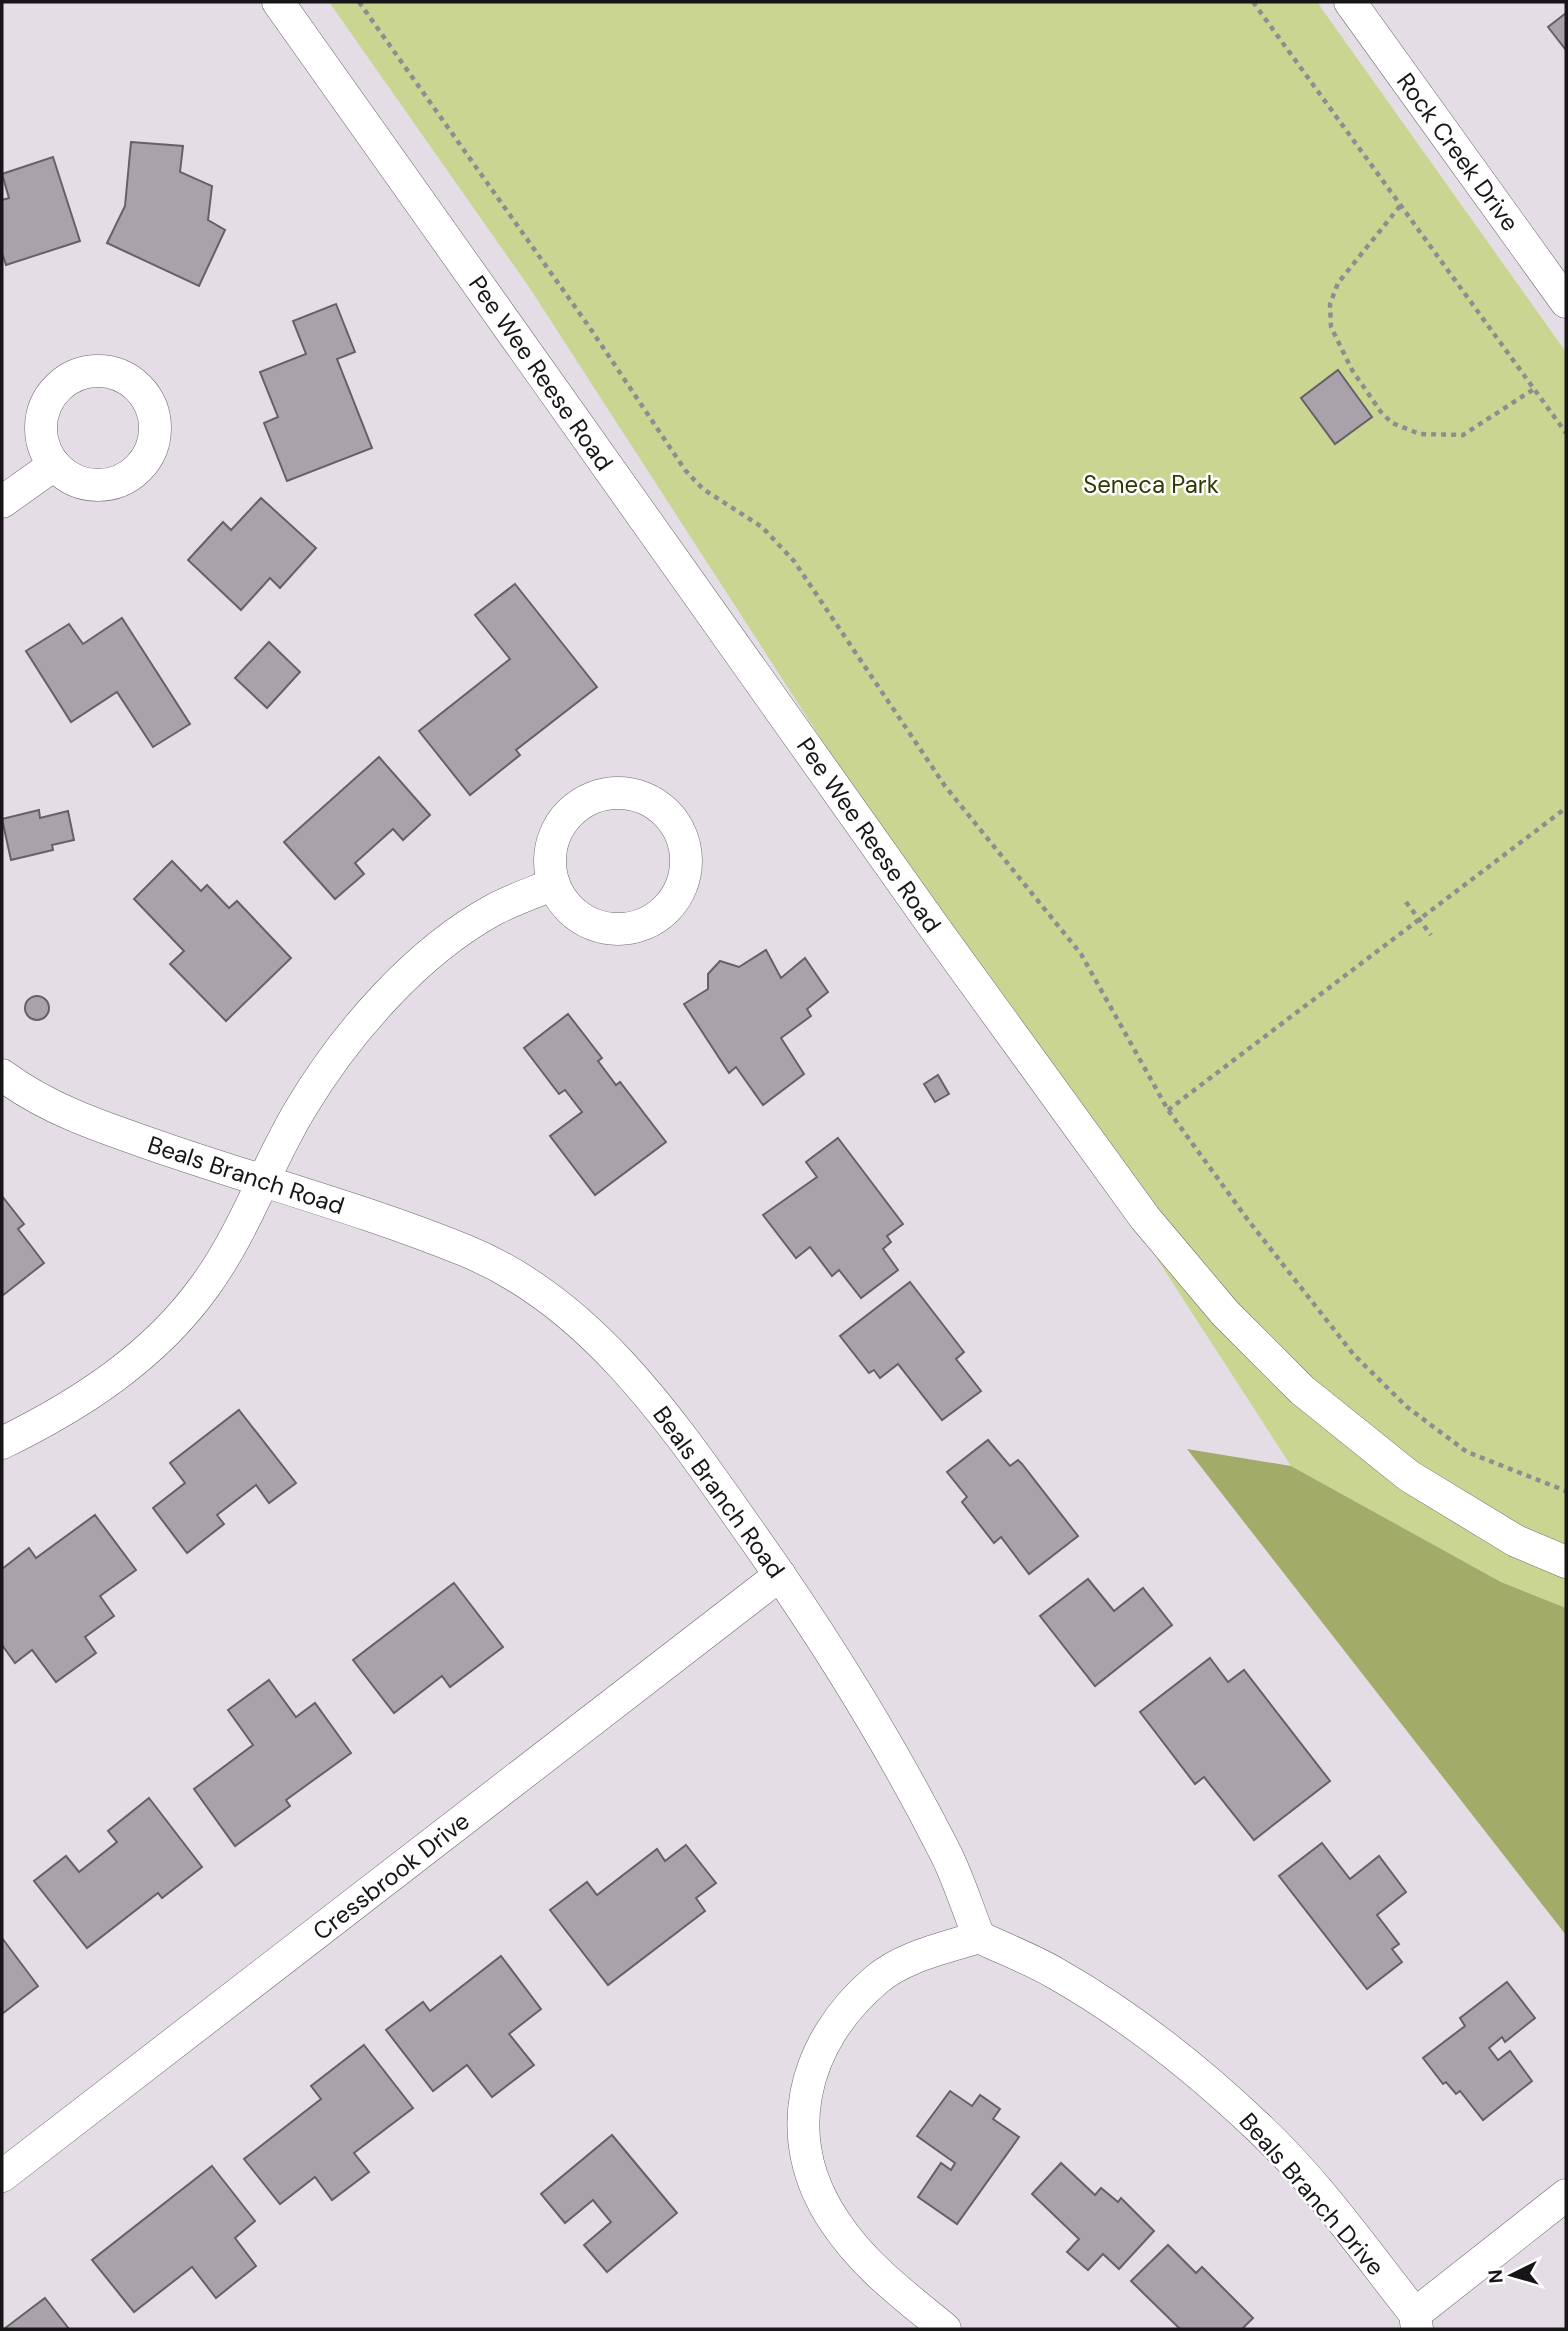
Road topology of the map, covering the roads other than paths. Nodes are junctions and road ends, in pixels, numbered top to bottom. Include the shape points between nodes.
1 (278, 2) edge
2 (1355, 4) edge
3 (1566, 302) edge
4 (54, 465) dead end
5 (2, 502) edge
6 (554, 884) junction
7 (2, 1076) edge
8 (263, 1182) junction
9 (2, 1443) edge
10 (1566, 1562) edge
11 (780, 1575) junction
12 (979, 1937) junction
13 (2, 2176) edge
14 (1566, 2195) edge
15 (1416, 2322) edge
16 (945, 2329) edge

1 - 10 street, Pee Wee Reese Road via 1145,1219 1224,1313 1302,1390 1409,1476 1516,1541
2 - 3 street, Rock Creek Drive
4 - 5 street
6 - 6 street via 565,905 583,920 629,929 650,921 669,906 682,887 683,841 674,821 658,805 617,792 596,796 576,806 561,822 549,863
6 - 8 street via 495,909 401,981 359,1026 301,1108
7 - 8 street, Beals Branch Road via 71,1117
8 - 9 street via 205,1286 151,1346 57,1416
8 - 11 street, Beals Branch Road via 463,1249 509,1270 548,1296 673,1423
11 - 12 street, Beals Branch Road via 852,1684 941,1845
11 - 13 street, Cressbrook Drive
12 - 15 street, Beals Branch Drive via 1096,1998 1190,2067 1260,2129 1334,2211
12 - 16 street via 908,1960 877,1979 826,2036 810,2072 803,2107 807,2162 834,2221 864,2262
14 - 15 street

